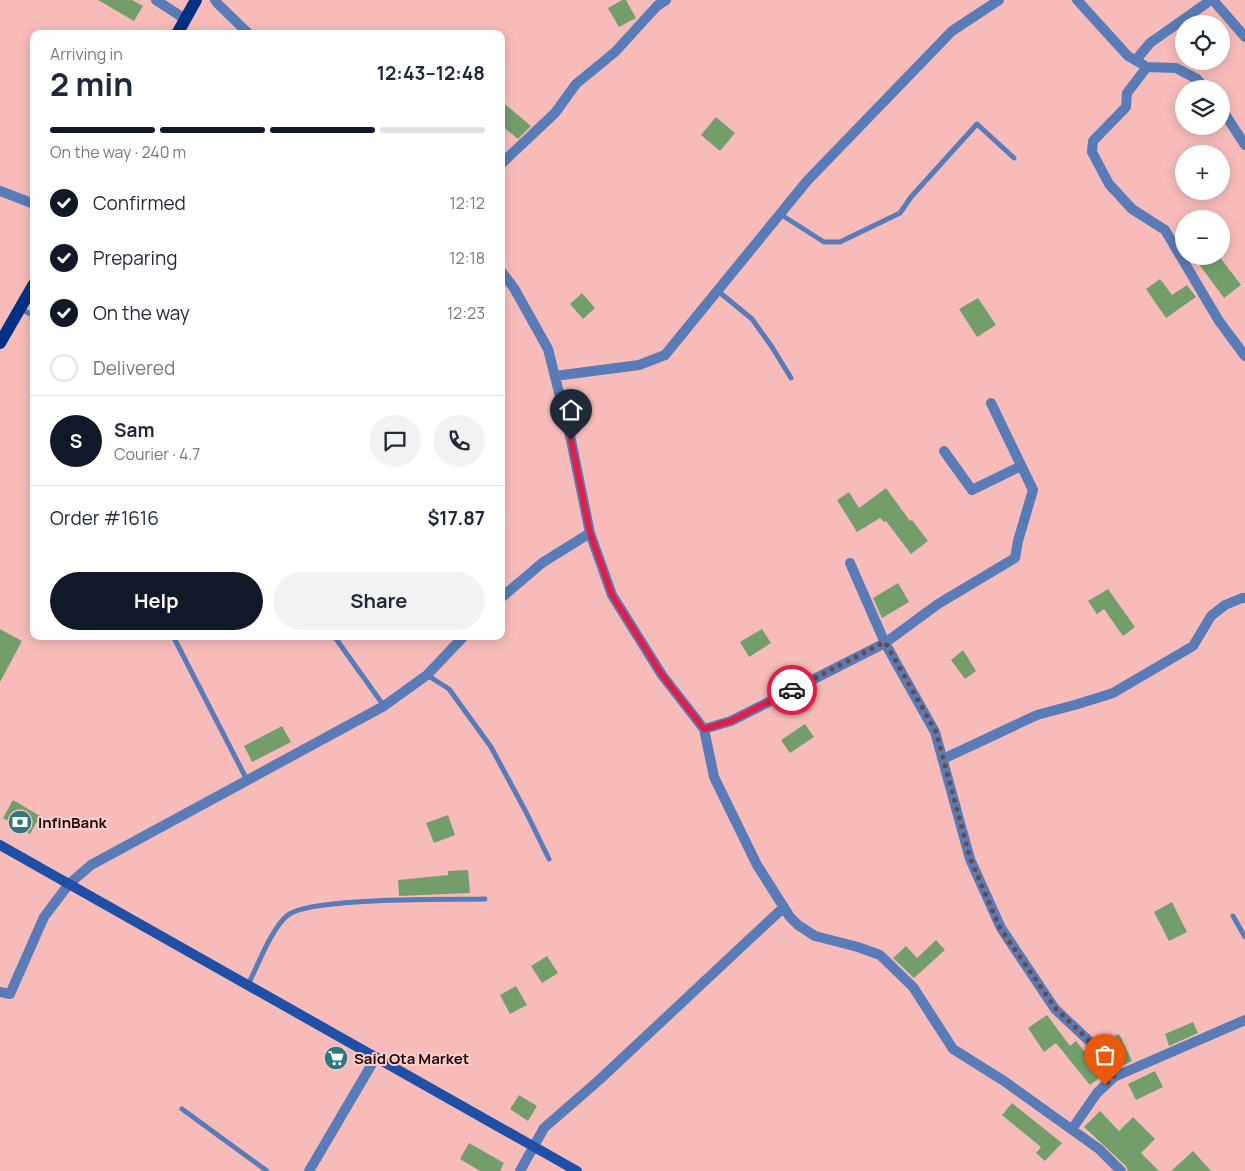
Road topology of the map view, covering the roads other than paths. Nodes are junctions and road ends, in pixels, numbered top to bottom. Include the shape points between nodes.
1 (156, 0) edge
2 (196, 0) edge
3 (215, 0) edge
4 (666, 0) edge
5 (999, 0) edge
6 (1077, 0) edge
7 (1212, 0) edge
8 (185, 19) junction
9 (179, 30) edge
10 (245, 30) edge
11 (1245, 37) edge
12 (1136, 60) junction
13 (1146, 67) junction
14 (1198, 80) edge
15 (1230, 122) edge
16 (1245, 145) edge
17 (1014, 158) dead end
18 (505, 160) edge
19 (0, 191) edge
20 (30, 202) edge
21 (780, 214) junction
22 (505, 276) edge
23 (718, 290) junction
24 (30, 291) edge
25 (20, 308) junction
26 (30, 314) edge
27 (0, 343) edge
28 (1245, 356) edge
29 (555, 376) junction
30 (791, 378) dead end
31 (991, 403) dead end
32 (944, 451) dead end
33 (1021, 466) junction
34 (590, 533) junction
35 (850, 563) dead end
36 (505, 595) edge
37 (1245, 598) edge
38 (175, 640) edge
39 (337, 640) edge
40 (460, 640) edge
41 (885, 642) junction
42 (427, 675) junction
43 (384, 706) junction
44 (704, 729) junction
45 (943, 759) junction
46 (247, 781) junction
47 (0, 845) edge
48 (549, 859) dead end
49 (69, 884) junction
50 (485, 899) dead end
51 (784, 907) junction
52 (1234, 916) dead end
53 (1245, 937) edge
54 (248, 985) junction
55 (0, 992) edge
56 (1245, 1020) edge
57 (376, 1058) junction
58 (1114, 1077) junction
59 (182, 1109) dead end
60 (1072, 1129) junction
61 (534, 1147) junction
62 (267, 1171) edge
63 (309, 1171) edge
64 (520, 1171) edge
65 (577, 1171) edge
66 (1121, 1171) edge

1 - 8 street
2 - 8 main road
3 - 10 street
4 - 18 street via 615,52 576,84 555,113
5 - 21 street via 952,31 811,177
6 - 12 street via 1128,56
7 - 11 street
7 - 12 street via 1150,44
8 - 9 main road
12 - 13 street
13 - 14 street via 1176,68
13 - 28 street via 1128,93 1126,107 1093,142 1092,152 1109,184 1132,209 1165,230 1219,321
15 - 16 street
17 - 21 lane via 977,124 900,213 840,242 824,242
19 - 20 street
21 - 23 street
22 - 29 street via 548,349
23 - 29 street via 665,355 639,366
23 - 30 lane via 752,319
24 - 25 main road
25 - 26 lane
25 - 27 main road
29 - 34 street
31 - 33 street
32 - 33 street via 972,490
33 - 41 street via 1033,490 1015,558 938,604
34 - 36 street via 542,563
34 - 44 street via 612,595 662,675
35 - 41 street
37 - 45 street via 1225,604 1211,616 1193,646 1113,692 1038,714
38 - 46 lane
39 - 43 lane
40 - 42 street
41 - 44 street via 731,721
41 - 45 street via 936,732
42 - 43 street
42 - 48 lane via 448,689 491,747
43 - 46 street
44 - 51 street via 714,777 757,865
45 - 58 street via 970,858 1000,928 1056,1009 1103,1054
46 - 49 street via 91,865
47 - 49 main road
49 - 54 main road
49 - 55 street via 44,917 10,994
50 - 54 lane via 364,902 308,908 288,915 275,932
51 - 60 street via 790,917 815,936 880,955 913,987 952,1049
51 - 61 street via 544,1128
52 - 53 lane
54 - 57 main road
56 - 58 street
57 - 61 main road
57 - 63 street
58 - 60 street via 1097,1093
59 - 62 lane
60 - 66 street
61 - 64 street
61 - 65 main road

